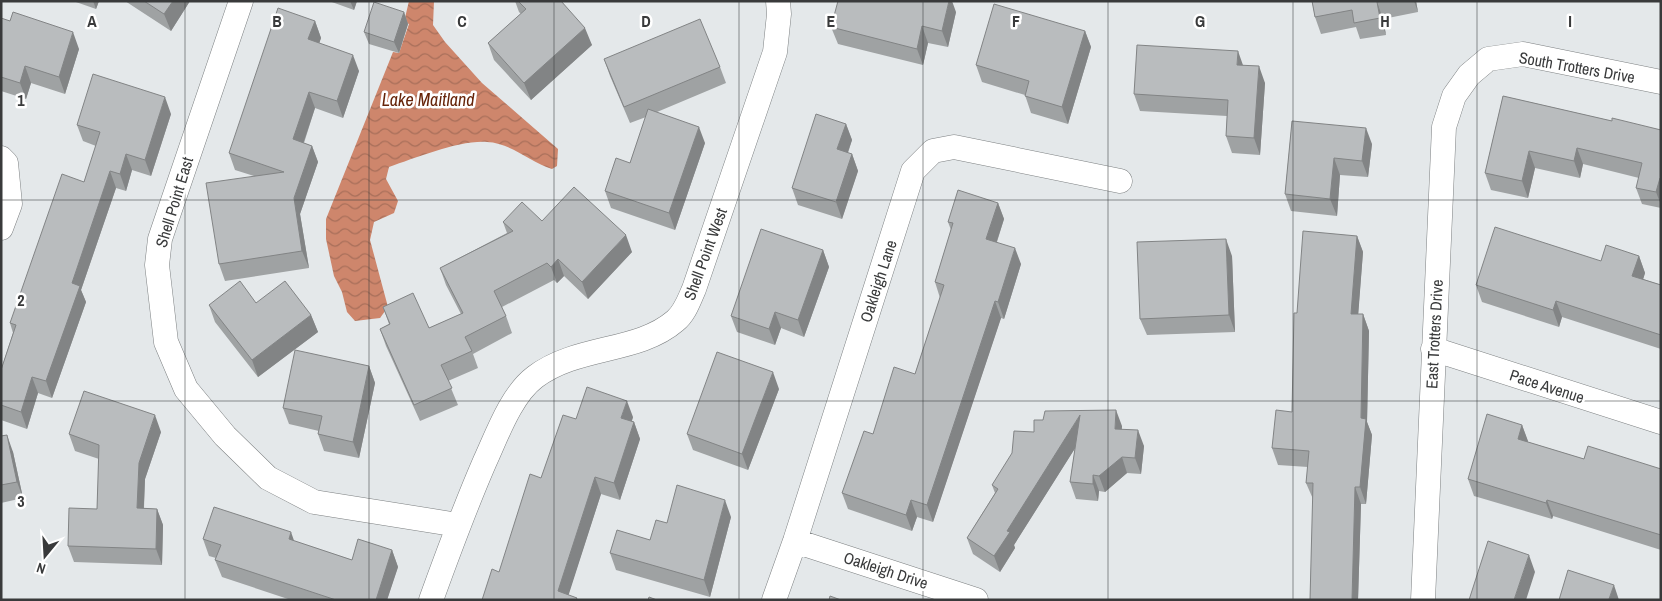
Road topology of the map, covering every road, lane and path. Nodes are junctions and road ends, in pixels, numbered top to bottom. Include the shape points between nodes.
1 (241, 1) edge
2 (778, 1) edge
3 (1469, 75) joint
4 (1661, 82) edge
5 (1, 158) edge
6 (1120, 181) dead end
7 (1, 228) edge
8 (1433, 349) junction
9 (1661, 422) edge
10 (458, 524) junction
11 (795, 541) junction
12 (431, 600) edge
13 (774, 600) edge
14 (976, 600) edge
15 (1423, 600) edge

1 - 10 street, Shell Point East via 160,239 157,273 166,342 186,389 224,436 268,478 314,502
2 - 10 street, Shell Point West via 775,52 685,308 676,321 652,336 568,358 534,378 507,411
3 - 4 street, South Trotters Drive via 1488,59 1523,54
3 - 8 street, East Trotters Drive via 1454,96 1444,127
5 - 7 street via 6,163 10,204
6 - 11 street, Oakleigh Lane via 954,147 933,151 913,171
8 - 9 street, Pace Avenue
8 - 15 street, East Trotters Drive
10 - 12 street, Shell Point West
11 - 13 street, Oakleigh Lane
11 - 14 street, Oakleigh Drive

